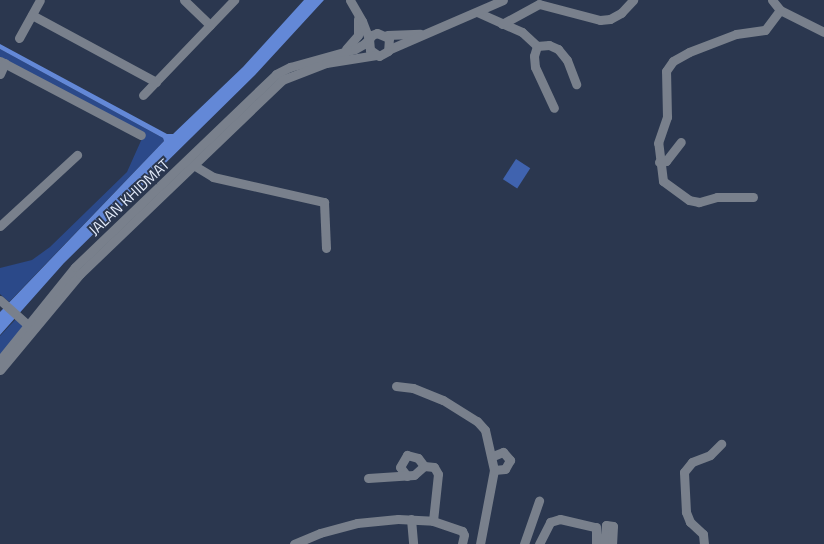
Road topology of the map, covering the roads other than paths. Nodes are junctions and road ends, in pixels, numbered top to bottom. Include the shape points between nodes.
1 (40, 0) edge
2 (184, 0) edge
3 (234, 0) edge
4 (350, 0) edge
5 (504, 0) edge
6 (633, 0) edge
7 (772, 0) edge
8 (780, 10) junction
9 (476, 12) junction
10 (32, 15) junction
11 (360, 18) junction
12 (502, 24) junction
13 (210, 25) junction
14 (824, 32) edge
15 (384, 34) junction
16 (420, 34) junction
17 (19, 38) dead end
18 (369, 39) junction
19 (537, 46) junction
20 (390, 49) junction
21 (340, 53) junction
22 (376, 55) junction
23 (3, 62) edge
24 (0, 74) edge
25 (156, 82) junction
26 (576, 84) dead end
27 (143, 96) dead end
28 (554, 108) dead end
29 (140, 135) dead end
30 (681, 142) dead end
31 (77, 155) dead end
32 (659, 162) junction
33 (195, 166) junction
34 (753, 197) dead end
35 (0, 226) edge
36 (326, 248) dead end
37 (0, 300) edge
38 (28, 325) junction
39 (0, 360) edge
40 (0, 370) edge
41 (396, 386) dead end
42 (721, 444) dead end
43 (493, 456) junction
44 (424, 466) junction
45 (494, 470) junction
46 (407, 476) junction
47 (368, 478) dead end
48 (539, 501) dead end
49 (411, 519) junction
50 (433, 521) junction
51 (294, 544) edge
52 (413, 544) edge
53 (462, 544) edge
54 (480, 544) edge
55 (524, 544) edge
56 (539, 544) edge
57 (596, 544) edge
58 (604, 544) edge
59 (612, 544) edge
60 (704, 544) edge

1 - 10 street
2 - 13 street
3 - 13 street
4 - 11 street
5 - 9 street
6 - 12 street via 610,19 600,20 539,4
7 - 8 street
8 - 14 street
8 - 32 street via 765,30 736,34 673,61 666,71 667,117 658,143
9 - 12 street
9 - 16 street
10 - 17 street
10 - 25 street
11 - 15 street
11 - 18 street
11 - 21 street via 356,39
12 - 19 street via 522,32
13 - 25 street
15 - 16 street
15 - 18 street
15 - 20 street
16 - 20 street
18 - 21 street, JALAN KHIDMAT via 355,49
18 - 22 street via 368,49
19 - 26 street via 549,45 558,49 567,60
19 - 28 street via 534,62
20 - 22 street via 385,54
21 - 38 street, JALAN KHIDMAT via 276,74 75,267
22 - 33 street via 341,60 288,75
23 - 24 street
23 - 29 street
25 - 27 street
30 - 32 street via 666,161
31 - 35 street
32 - 34 street via 663,181 690,200
33 - 36 street via 213,177 324,202
33 - 40 street via 80,274
37 - 38 street
38 - 39 street, JALAN KHIDMAT
41 - 43 street via 413,388 443,400 477,421 485,430
42 - 60 street via 710,455 692,462 684,472 686,512 690,522 703,534
43 - 45 street
43 - 45 street via 503,452 510,460 505,469
44 - 46 street via 419,472
44 - 46 street via 418,458 407,455 400,467
44 - 50 street via 434,467 438,474
45 - 54 street
46 - 47 street
48 - 55 street
49 - 50 street
49 - 51 street via 356,523
49 - 52 street
50 - 53 street via 462,531
56 - 57 street via 550,522 560,519 596,527
58 - 59 street via 606,524 613,526

